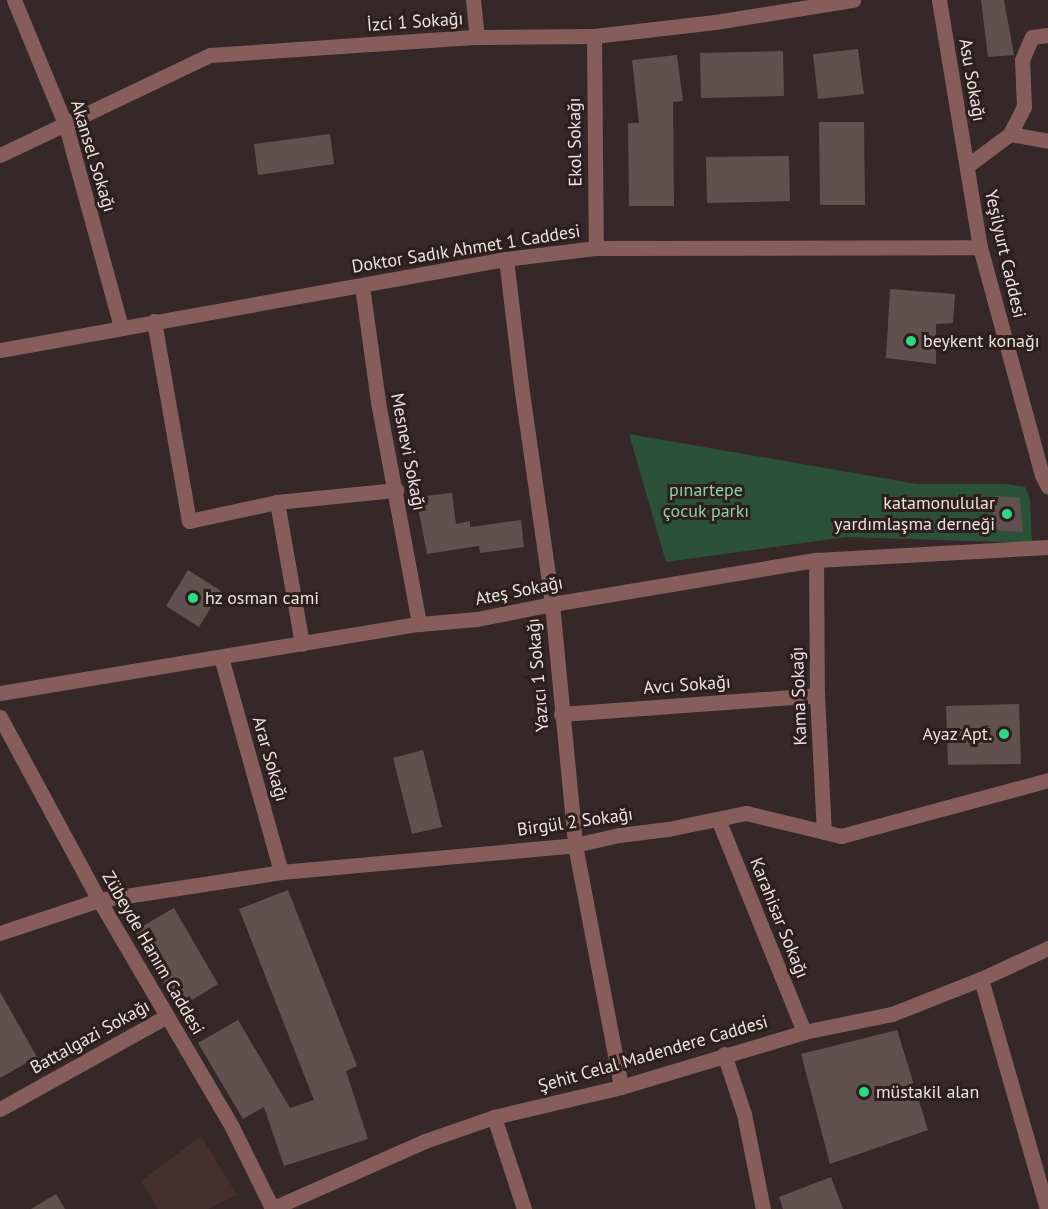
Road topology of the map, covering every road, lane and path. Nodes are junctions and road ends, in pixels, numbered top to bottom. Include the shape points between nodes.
1 (14, 0) edge
2 (473, 0) edge
3 (853, 0) edge
4 (939, 0) edge
5 (1048, 35) edge
6 (594, 36) junction
7 (477, 37) junction
8 (66, 126) junction
9 (1010, 134) junction
10 (1048, 141) edge
11 (0, 155) edge
12 (967, 166) junction
13 (596, 248) junction
14 (980, 248) junction
15 (506, 259) junction
16 (362, 286) junction
17 (154, 321) junction
18 (122, 327) junction
19 (0, 350) edge
20 (1048, 487) edge
21 (396, 490) junction
22 (277, 502) junction
23 (1048, 547) edge
24 (816, 560) junction
25 (552, 604) junction
26 (419, 624) junction
27 (302, 644) junction
28 (221, 657) junction
29 (0, 693) edge
30 (817, 694) junction
31 (561, 714) junction
32 (0, 717) edge
33 (1048, 780) edge
34 (718, 819) junction
35 (824, 832) junction
36 (575, 845) junction
37 (281, 872) junction
38 (99, 900) junction
39 (0, 933) edge
40 (1048, 948) edge
41 (981, 979) junction
42 (167, 1016) junction
43 (804, 1032) junction
44 (724, 1054) junction
45 (621, 1087) junction
46 (0, 1109) edge
47 (494, 1117) junction
48 (272, 1209) edge
49 (525, 1209) edge
50 (764, 1209) edge
51 (1047, 1209) edge

1 - 8 street, Akansel Sokağı
2 - 7 street
3 - 6 street, İzci 1 Sokağı
4 - 12 street, Asu Sokağı
5 - 9 street via 1032,37 1022,60 1024,107
6 - 7 street, İzci 1 Sokağı
6 - 13 street, Ekol Sokağı
7 - 8 street, İzci 1 Sokağı via 210,55
8 - 11 street, İzci 1 Sokağı
8 - 18 street, Akansel Sokağı
9 - 10 street
9 - 12 street
12 - 14 street, Yeşilyurt Caddesi
13 - 14 street, Doktor Sadık Ahmet 1 Caddesi
13 - 15 street, Doktor Sadık Ahmet 1 Caddesi
14 - 20 street, Yeşilyurt Caddesi via 1041,476
15 - 16 street, Doktor Sadık Ahmet 1 Caddesi
15 - 25 street, Yazıcı 1 Sokağı
16 - 17 street, Doktor Sadık Ahmet 1 Caddesi
16 - 21 street, Mesnevi Sokağı via 378,402
17 - 18 street, Doktor Sadık Ahmet 1 Caddesi
17 - 22 street via 189,521
18 - 19 street, Doktor Sadık Ahmet 1 Caddesi
21 - 22 street
21 - 26 street, Mesnevi Sokağı
22 - 27 street
23 - 24 street, Ateş Sokağı
24 - 25 street, Ateş Sokağı
24 - 30 street, Kama Sokağı
25 - 26 street, Ateş Sokağı via 477,619
25 - 31 street, Yazıcı 1 Sokağı
26 - 27 street, Ateş Sokağı
27 - 28 street, Ateş Sokağı
28 - 29 street, Ateş Sokağı
28 - 37 street, Arar Sokağı
30 - 31 street, Avcı Sokağı
30 - 35 street, Kama Sokağı
31 - 36 street, Yazıcı 1 Sokağı
32 - 38 street, Zübeyde Hanım Caddesi
33 - 35 street, Birgül 2 Sokağı via 841,836
34 - 35 street, Birgül 2 Sokağı via 746,813
34 - 36 street, Birgül 2 Sokağı
34 - 43 street, Karahisar Sokağı
36 - 37 street, Birgül 2 Sokağı
36 - 45 street, Yazıcı 1 Sokağı
37 - 38 street, Birgül 2 Sokağı
38 - 39 street, Birgül 2 Sokağı
38 - 42 street, Zübeyde Hanım Caddesi
40 - 41 street, Şehit Celal Madendere Caddesi
41 - 43 street, Şehit Celal Madendere Caddesi via 892,1014
41 - 51 street
42 - 46 street, Battalgazi Sokağı
42 - 48 street, Zübeyde Hanım Caddesi via 232,1127
43 - 44 street, Şehit Celal Madendere Caddesi
44 - 45 street, Şehit Celal Madendere Caddesi
44 - 50 street via 744,1114
45 - 47 street, Şehit Celal Madendere Caddesi
47 - 48 street, Şehit Celal Madendere Caddesi via 425,1141
47 - 49 street

